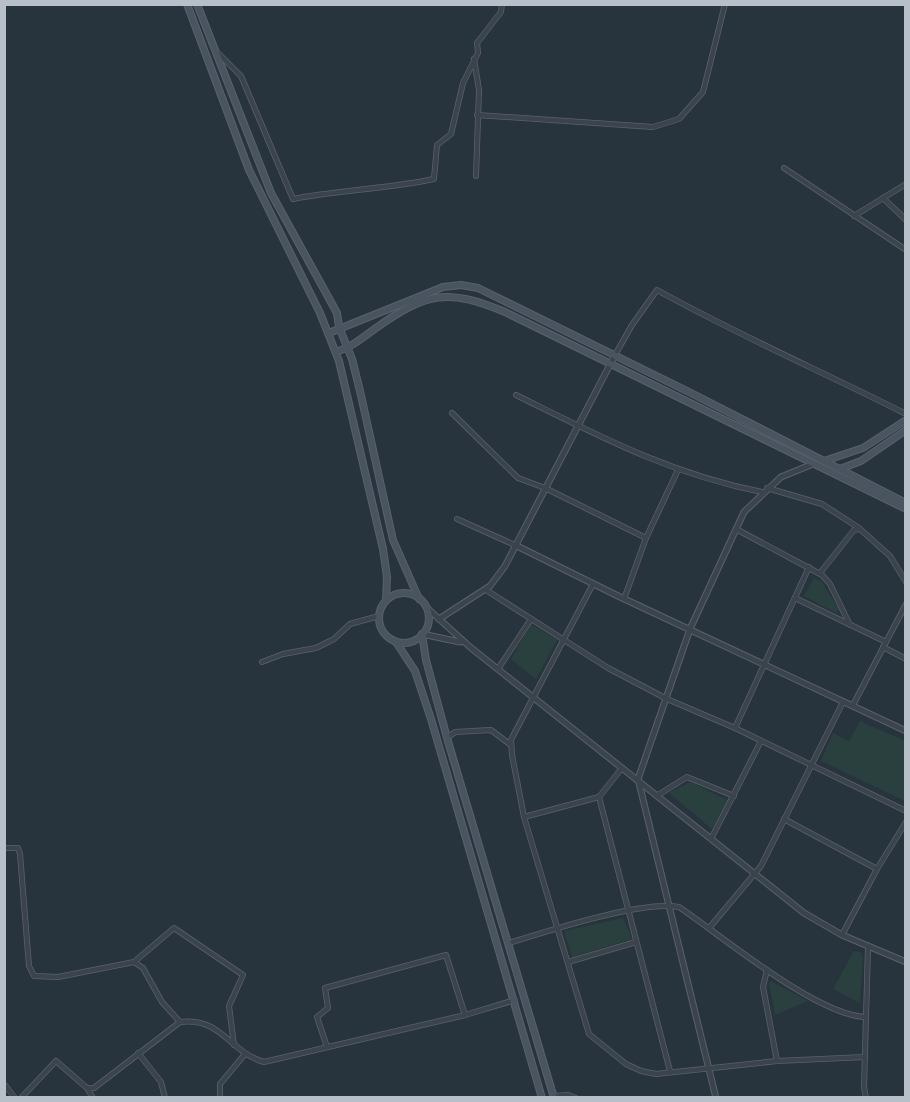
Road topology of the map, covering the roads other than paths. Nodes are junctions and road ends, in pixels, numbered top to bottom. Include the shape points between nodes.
1 (187, 4) edge
2 (197, 4) edge
3 (502, 4) edge
4 (725, 4) edge
5 (213, 48) junction
6 (474, 59) junction
7 (477, 115) junction
8 (784, 168) dead end
9 (476, 176) dead end
10 (906, 184) edge
11 (883, 198) junction
12 (854, 216) junction
13 (906, 220) edge
14 (906, 250) edge
15 (339, 327) junction
16 (329, 333) junction
17 (347, 348) junction
18 (336, 352) junction
19 (615, 355) junction
20 (610, 365) junction
21 (516, 395) dead end
22 (452, 413) dead end
23 (906, 414) edge
24 (906, 420) edge
25 (579, 426) junction
26 (906, 430) edge
27 (825, 461) junction
28 (813, 464) junction
29 (841, 469) junction
30 (678, 470) junction
31 (827, 470) junction
32 (547, 489) junction
33 (764, 490) junction
34 (906, 504) edge
35 (906, 509) edge
36 (457, 519) dead end
37 (736, 529) junction
38 (860, 529) junction
39 (646, 538) junction
40 (517, 546) junction
41 (809, 567) junction
42 (820, 573) junction
43 (906, 582) edge
44 (593, 584) junction
45 (486, 590) junction
46 (795, 598) junction
47 (419, 599) junction
48 (624, 599) junction
49 (386, 600) junction
50 (906, 604) edge
51 (427, 608) junction
52 (379, 616) junction
53 (531, 619) junction
54 (439, 620) junction
55 (850, 625) junction
56 (690, 629) junction
57 (422, 634) junction
58 (563, 639) junction
59 (396, 642) junction
60 (884, 645) junction
61 (470, 647) junction
62 (906, 659) edge
63 (262, 662) dead end
64 (762, 665) junction
65 (498, 669) junction
66 (533, 698) junction
67 (667, 699) junction
68 (843, 702) junction
69 (853, 705) junction
70 (735, 728) junction
71 (906, 731) edge
72 (447, 738) junction
73 (760, 741) junction
74 (511, 745) junction
75 (812, 766) junction
76 (622, 768) junction
77 (638, 779) junction
78 (658, 795) junction
79 (734, 796) junction
80 (598, 797) junction
81 (906, 811) edge
82 (524, 817) junction
83 (784, 819) junction
84 (906, 822) edge
85 (711, 838) junction
86 (4, 848) edge
87 (877, 869) junction
88 (754, 874) junction
89 (668, 905) junction
90 (629, 911) junction
91 (710, 927) junction
92 (558, 929) junction
93 (842, 935) junction
94 (636, 942) junction
95 (509, 943) junction
96 (868, 948) junction
97 (134, 962) junction
98 (568, 962) junction
99 (906, 962) edge
100 (767, 970) junction
101 (515, 1000) junction
102 (465, 1015) junction
103 (866, 1017) junction
104 (180, 1022) junction
105 (234, 1045) junction
106 (327, 1047) junction
107 (138, 1053) junction
108 (245, 1054) junction
109 (865, 1057) junction
110 (777, 1061) junction
111 (708, 1068) junction
112 (670, 1071) junction
113 (4, 1084) edge
114 (87, 1088) junction
115 (554, 1097) edge
116 (15, 1098) edge
117 (21, 1098) edge
118 (93, 1098) edge
119 (165, 1098) edge
120 (220, 1098) edge
121 (542, 1098) edge
122 (576, 1098) edge
123 (716, 1098) edge
124 (866, 1098) edge

1 - 16 main road via 249,170
2 - 5 main road
3 - 6 street via 501,12 477,43
4 - 7 street via 703,92 679,119 653,127
5 - 6 street via 241,76 292,199 434,179 437,145 451,134
5 - 15 main road via 271,193 337,313
6 - 7 street via 479,90
7 - 9 street
8 - 12 street
10 - 11 street
11 - 12 street
11 - 13 street
12 - 14 street
15 - 16 main road
15 - 17 main road
15 - 19 main road via 443,286 461,285 505,300
16 - 18 main road
17 - 18 main road
17 - 20 main road via 417,304 444,295 461,296 505,312
17 - 47 main road via 393,540
18 - 49 main road via 382,549
19 - 20 street
19 - 23 street via 657,290
19 - 27 main road
20 - 25 street
20 - 28 main road
21 - 25 street
22 - 32 street via 512,473
24 - 27 main road via 863,448
25 - 30 street
25 - 32 street
26 - 29 main road via 861,461
27 - 28 main road
27 - 29 main road
28 - 31 main road
28 - 33 street via 781,477
29 - 31 main road
29 - 34 main road
30 - 33 street
30 - 39 street
31 - 35 main road
32 - 39 street
32 - 40 street
33 - 37 street via 744,512
33 - 38 street via 822,504
36 - 40 street
37 - 41 street
37 - 56 street
38 - 42 street via 854,530
38 - 43 street via 890,556
39 - 48 street
40 - 44 street
40 - 45 street
41 - 42 street
41 - 46 street
42 - 55 street via 830,584
44 - 48 street
44 - 58 street
45 - 53 street
45 - 54 street
46 - 55 street
46 - 64 street
47 - 49 main road via 400,593
47 - 51 main road
48 - 56 street
49 - 52 main road
50 - 60 street
51 - 54 street
51 - 57 main road via 428,624
52 - 59 main road via 383,632
52 - 63 street via 350,624 334,639 316,648
53 - 58 street
53 - 65 street
54 - 61 street
55 - 60 street
56 - 64 street
56 - 67 street
57 - 59 main road via 413,641
57 - 61 street via 456,639
57 - 72 main road
58 - 66 street
58 - 67 street
59 - 101 main road via 415,671
60 - 62 street
60 - 69 street
61 - 65 street
64 - 68 street
64 - 70 street
65 - 66 street
66 - 74 street
66 - 76 street
67 - 70 street
67 - 77 street
68 - 69 street
68 - 75 street
69 - 71 street
70 - 73 street
72 - 74 street via 455,732 491,730
72 - 95 main road
73 - 75 street
73 - 79 street
74 - 82 street
75 - 81 street
75 - 83 street
76 - 77 street
76 - 80 street
77 - 78 street
77 - 89 street
78 - 79 street via 687,777
78 - 85 street
79 - 85 street
80 - 82 street
80 - 90 street
82 - 92 street
83 - 87 street
83 - 88 street
84 - 87 street
85 - 88 street
86 - 97 street via 18,848 20,854 29,966 34,976 58,977
87 - 93 street
88 - 91 street
88 - 93 street via 804,913
89 - 90 street
89 - 91 street via 679,907
89 - 111 street
90 - 92 street
90 - 94 street
91 - 100 street
92 - 95 street
92 - 98 street
93 - 96 street
94 - 98 street
94 - 112 street
95 - 115 main road
96 - 99 street
96 - 103 street
97 - 104 street via 143,968 162,1002
97 - 105 street via 174,928 243,975 229,1006
98 - 112 street via 589,1034 598,1044 641,1071
100 - 103 street via 825,1004
100 - 110 street via 763,987
101 - 102 street
101 - 121 main road
102 - 106 street
102 - 106 street via 446,955 325,988 328,1008 317,1017
103 - 109 street
104 - 105 street via 208,1024
104 - 107 street
105 - 108 street
106 - 108 street via 264,1062
107 - 114 street via 96,1087
107 - 119 street via 160,1082
108 - 120 street via 220,1084
109 - 110 street
109 - 124 street
110 - 111 street
111 - 112 street
111 - 123 street
113 - 116 street
114 - 117 street via 56,1061
114 - 118 street
115 - 122 street

